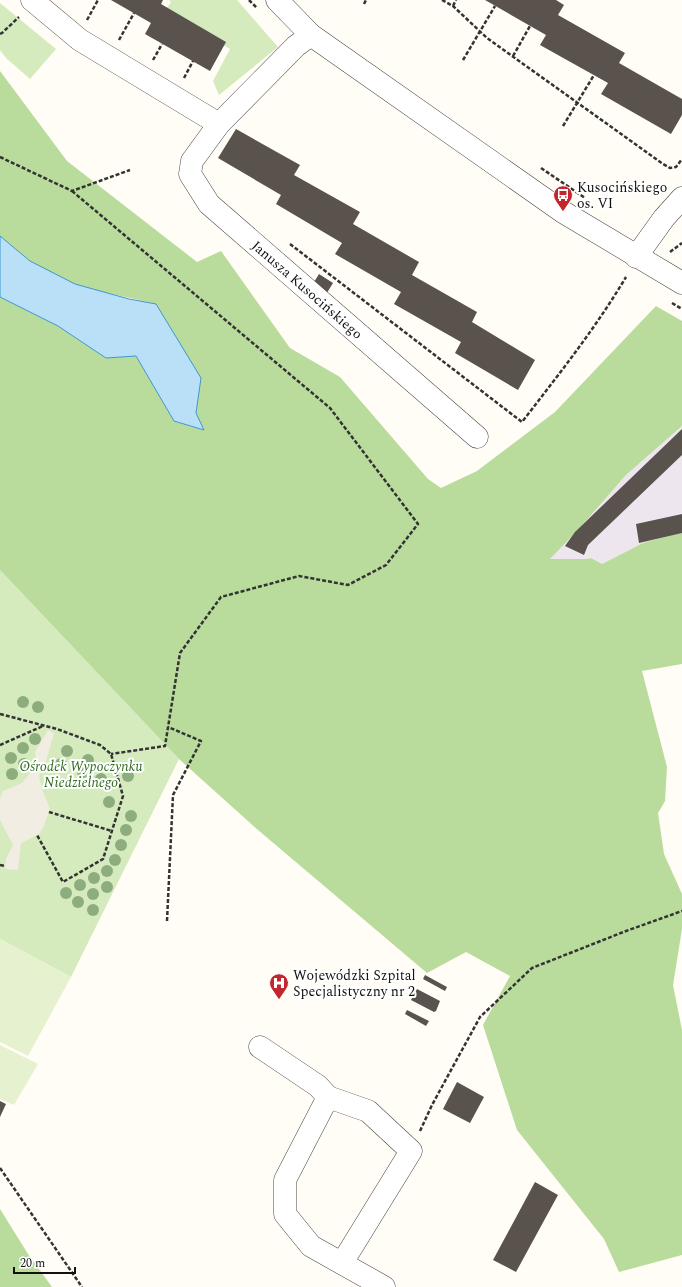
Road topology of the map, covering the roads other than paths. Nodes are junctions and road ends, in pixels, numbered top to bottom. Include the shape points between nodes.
1 (277, 0) edge
2 (33, 1) edge
3 (311, 34) junction
4 (219, 124) junction
5 (682, 198) edge
6 (636, 257) junction
7 (682, 284) edge
8 (477, 437) dead end
9 (260, 1046) dead end
10 (328, 1097) junction
11 (342, 1263) junction
12 (384, 1287) edge

1 - 3 street
2 - 4 street
3 - 4 street, Janusza Kusocińskiego
3 - 6 street via 563,212
4 - 8 street, Janusza Kusocińskiego via 192,161 190,174 209,204
5 - 6 street
6 - 7 street
9 - 10 street via 318,1086
10 - 11 street via 285,1180 285,1214 311,1246
10 - 11 street via 368,1111 411,1151
11 - 12 street

